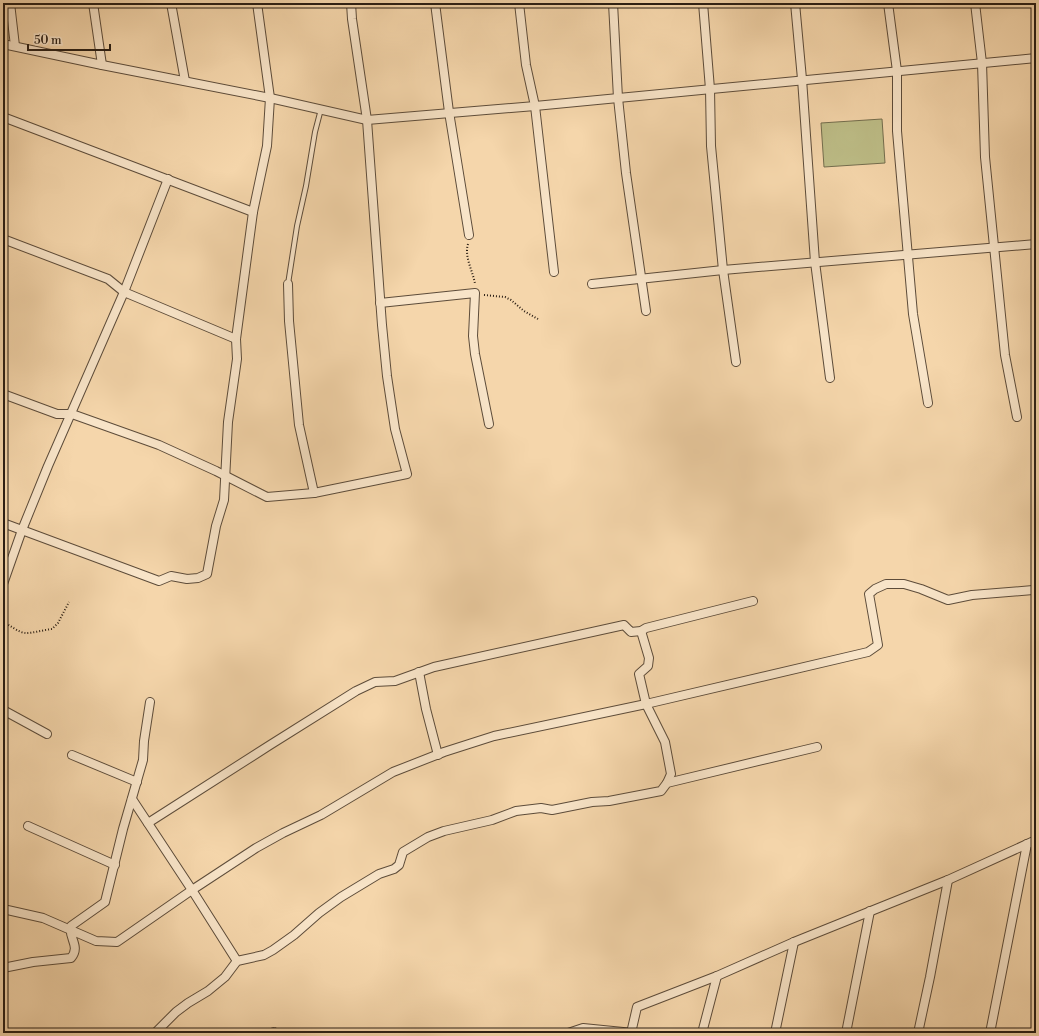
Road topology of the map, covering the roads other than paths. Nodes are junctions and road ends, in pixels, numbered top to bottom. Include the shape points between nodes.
1 (10, 3) edge
2 (93, 3) edge
3 (171, 3) edge
4 (257, 3) edge
5 (351, 3) edge
6 (435, 3) edge
7 (519, 3) edge
8 (613, 3) edge
9 (703, 3) edge
10 (795, 3) edge
11 (888, 3) edge
12 (975, 3) edge
13 (3, 44) edge
14 (15, 46) junction
15 (1036, 58) edge
16 (982, 63) junction
17 (102, 65) junction
18 (897, 71) junction
19 (802, 79) junction
20 (184, 81) junction
21 (710, 89) junction
22 (270, 98) junction
23 (618, 98) junction
24 (535, 106) junction
25 (321, 109) junction
26 (449, 112) junction
27 (3, 117) edge
28 (367, 120) junction
29 (168, 179) junction
30 (253, 212) junction
31 (469, 235) road end
32 (3, 239) edge
33 (1036, 244) edge
34 (994, 247) junction
35 (907, 256) junction
36 (815, 262) junction
37 (722, 270) junction
38 (554, 272) dead end
39 (642, 278) junction
40 (288, 284) joint
41 (592, 284) dead end
42 (124, 292) junction
43 (380, 303) junction
44 (646, 311) dead end
45 (236, 339) junction
46 (736, 362) dead end
47 (830, 378) dead end
48 (3, 394) edge
49 (928, 403) dead end
50 (72, 414) junction
51 (1017, 416) dead end
52 (489, 424) dead end
53 (226, 476) junction
54 (314, 493) junction
55 (3, 524) edge
56 (22, 530) junction
57 (3, 584) edge
58 (1033, 590) dead end
59 (753, 601) dead end
60 (641, 631) junction
61 (418, 672) junction
62 (150, 702) dead end
63 (646, 704) junction
64 (3, 710) edge
65 (47, 734) dead end
66 (817, 748) dead end
67 (72, 755) dead end
68 (438, 755) junction
69 (137, 782) junction
70 (667, 783) junction
71 (132, 799) junction
72 (148, 823) junction
73 (28, 826) dead end
74 (1036, 840) edge
75 (1027, 844) junction
76 (115, 865) junction
77 (948, 880) junction
78 (192, 890) junction
79 (3, 909) edge
80 (870, 911) junction
81 (70, 931) junction
82 (794, 942) junction
83 (237, 962) junction
84 (3, 968) edge
85 (717, 976) junction
86 (155, 1033) edge
87 (568, 1033) edge
88 (632, 1033) edge
89 (702, 1033) edge
90 (776, 1033) edge
91 (846, 1033) edge
92 (918, 1033) edge
93 (990, 1033) edge

1 - 14 street
2 - 17 street
3 - 20 street
4 - 22 street
5 - 28 street
6 - 26 street
7 - 24 street via 526,65
8 - 23 street
9 - 21 street
10 - 19 street
11 - 18 street
12 - 16 street
13 - 14 street
14 - 17 street
15 - 16 street
16 - 18 street
16 - 34 street via 985,157
17 - 20 street
18 - 19 street
18 - 35 street via 897,131
19 - 21 street
19 - 36 street
20 - 22 street
21 - 23 street
21 - 37 street via 711,146
22 - 25 street
22 - 30 street via 267,146
23 - 24 street
23 - 39 street
24 - 26 street
24 - 38 street
25 - 28 street
25 - 40 lane
26 - 28 street
26 - 31 street
27 - 29 street
28 - 43 street
29 - 30 street
29 - 42 street
30 - 45 street
32 - 42 street via 108,280
33 - 34 street
34 - 35 street
34 - 51 street via 1005,355
35 - 36 street
35 - 49 street via 912,314
36 - 37 street
36 - 47 street
37 - 39 street
37 - 46 street
39 - 41 street
39 - 44 street
40 - 54 street via 299,425
42 - 45 street
42 - 50 street
43 - 52 street via 475,293 473,336
43 - 54 street via 386,376 406,474
45 - 53 street
48 - 50 street via 57,414
50 - 53 street via 159,445
50 - 56 street
53 - 54 street via 267,497
53 - 56 street via 224,500 207,574 198,578 171,576 159,581
55 - 56 street
56 - 57 street
58 - 63 street via 972,595 948,600 904,584 886,584 874,588 869,594 878,645 868,652
59 - 60 street
60 - 61 street via 631,632 624,625
60 - 63 street via 649,658 648,666 639,674
61 - 68 street
61 - 72 street via 395,681 375,682 356,692
62 - 69 street via 143,760
63 - 68 street via 494,736
63 - 70 street via 665,742 671,774
64 - 65 street
66 - 70 street
67 - 69 street
68 - 78 street via 393,772 321,815 256,848
69 - 71 street
70 - 83 street via 662,791 552,810 541,808 516,811 428,837 403,852 399,865 394,869 379,874 341,897 273,950
71 - 72 street
71 - 76 street
72 - 78 street
73 - 76 street
74 - 75 street
75 - 77 street
75 - 93 street
76 - 81 street via 105,902 72,926
77 - 80 street
77 - 92 street
78 - 81 street via 117,942 96,941
78 - 83 street
79 - 81 street via 43,918
80 - 82 street
80 - 91 street
81 - 84 street via 75,947 70,958
82 - 85 street
82 - 90 street
83 - 86 street via 208,991 176,1012
85 - 88 street via 637,1007
85 - 89 street
87 - 88 street via 583,1028

